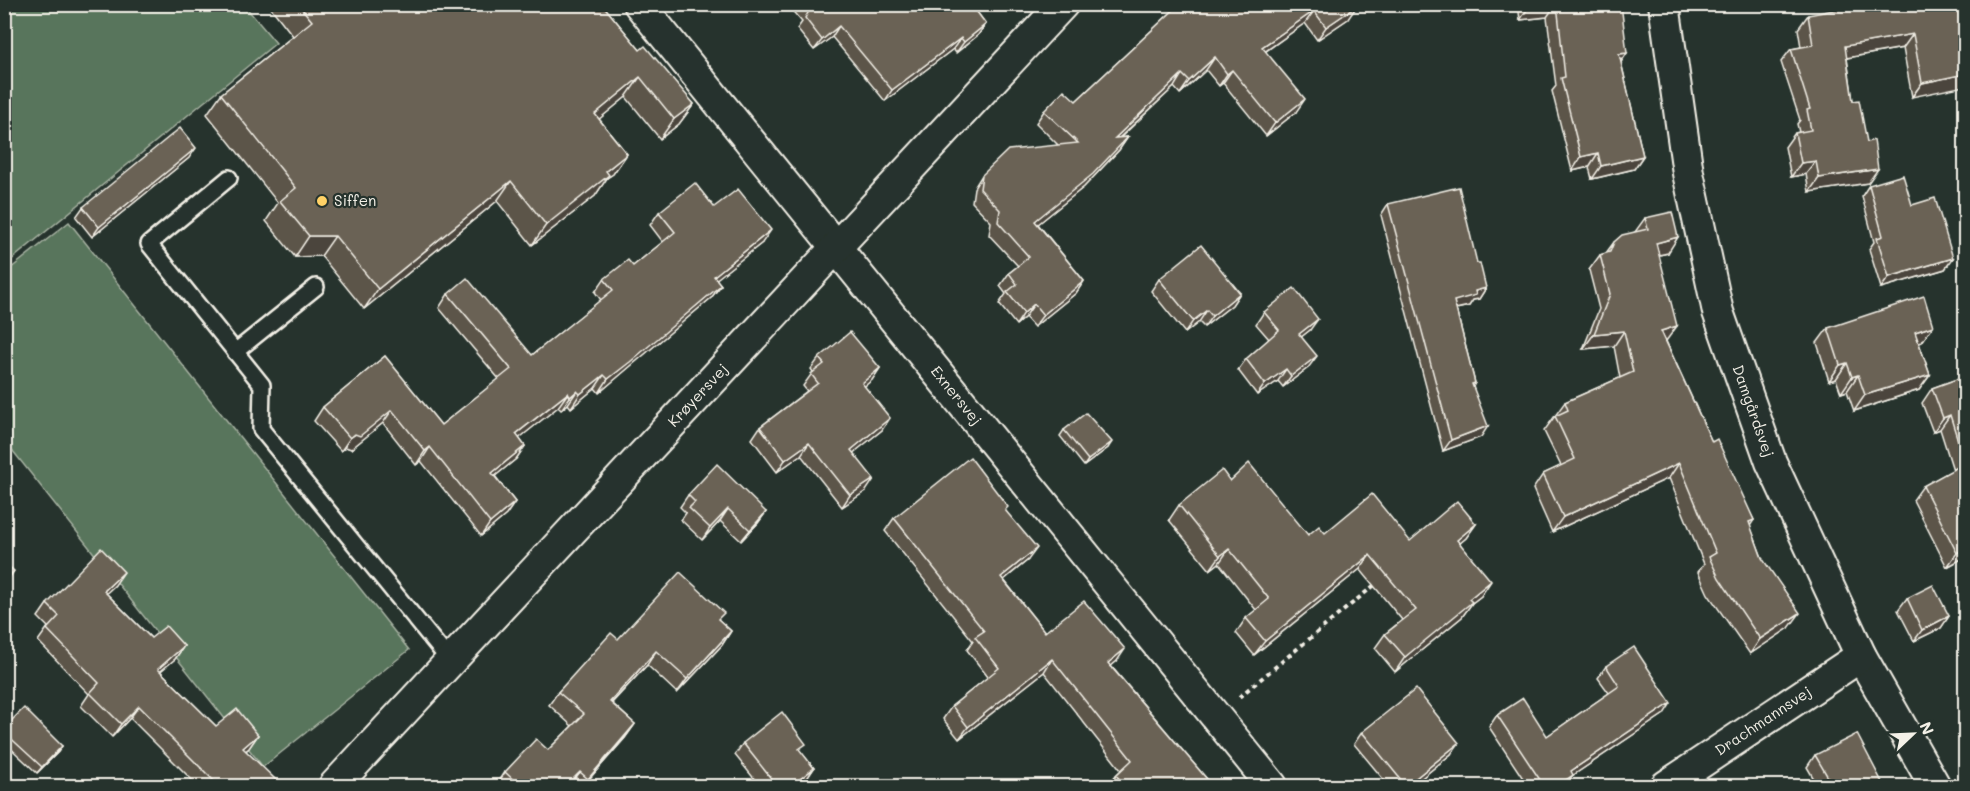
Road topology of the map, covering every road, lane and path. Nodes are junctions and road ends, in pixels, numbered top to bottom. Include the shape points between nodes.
1 (639, 4) edge
2 (1063, 4) edge
3 (1664, 4) edge
4 (229, 178) dead end
5 (835, 247) junction
6 (316, 287) dead end
7 (235, 352) junction
8 (1379, 582) edge
9 (1861, 656) junction
10 (450, 661) junction
11 (1215, 716) junction
12 (334, 786) edge
13 (1272, 786) edge
14 (1666, 786) edge
15 (1935, 786) edge

1 - 5 street, Exnersvej
2 - 5 street, Krøyersvej
3 - 9 street, Damgårdsvej via 1688,173 1718,312 1771,462
4 - 7 lane via 149,244
5 - 10 street, Krøyersvej
5 - 11 street, Exnersvej
6 - 7 lane
7 - 10 lane via 262,385 261,429
8 - 11 path
9 - 14 street, Drachmannsvej
9 - 15 street, Damgårdsvej
10 - 12 street, Krøyersvej
11 - 13 street, Exnersvej

